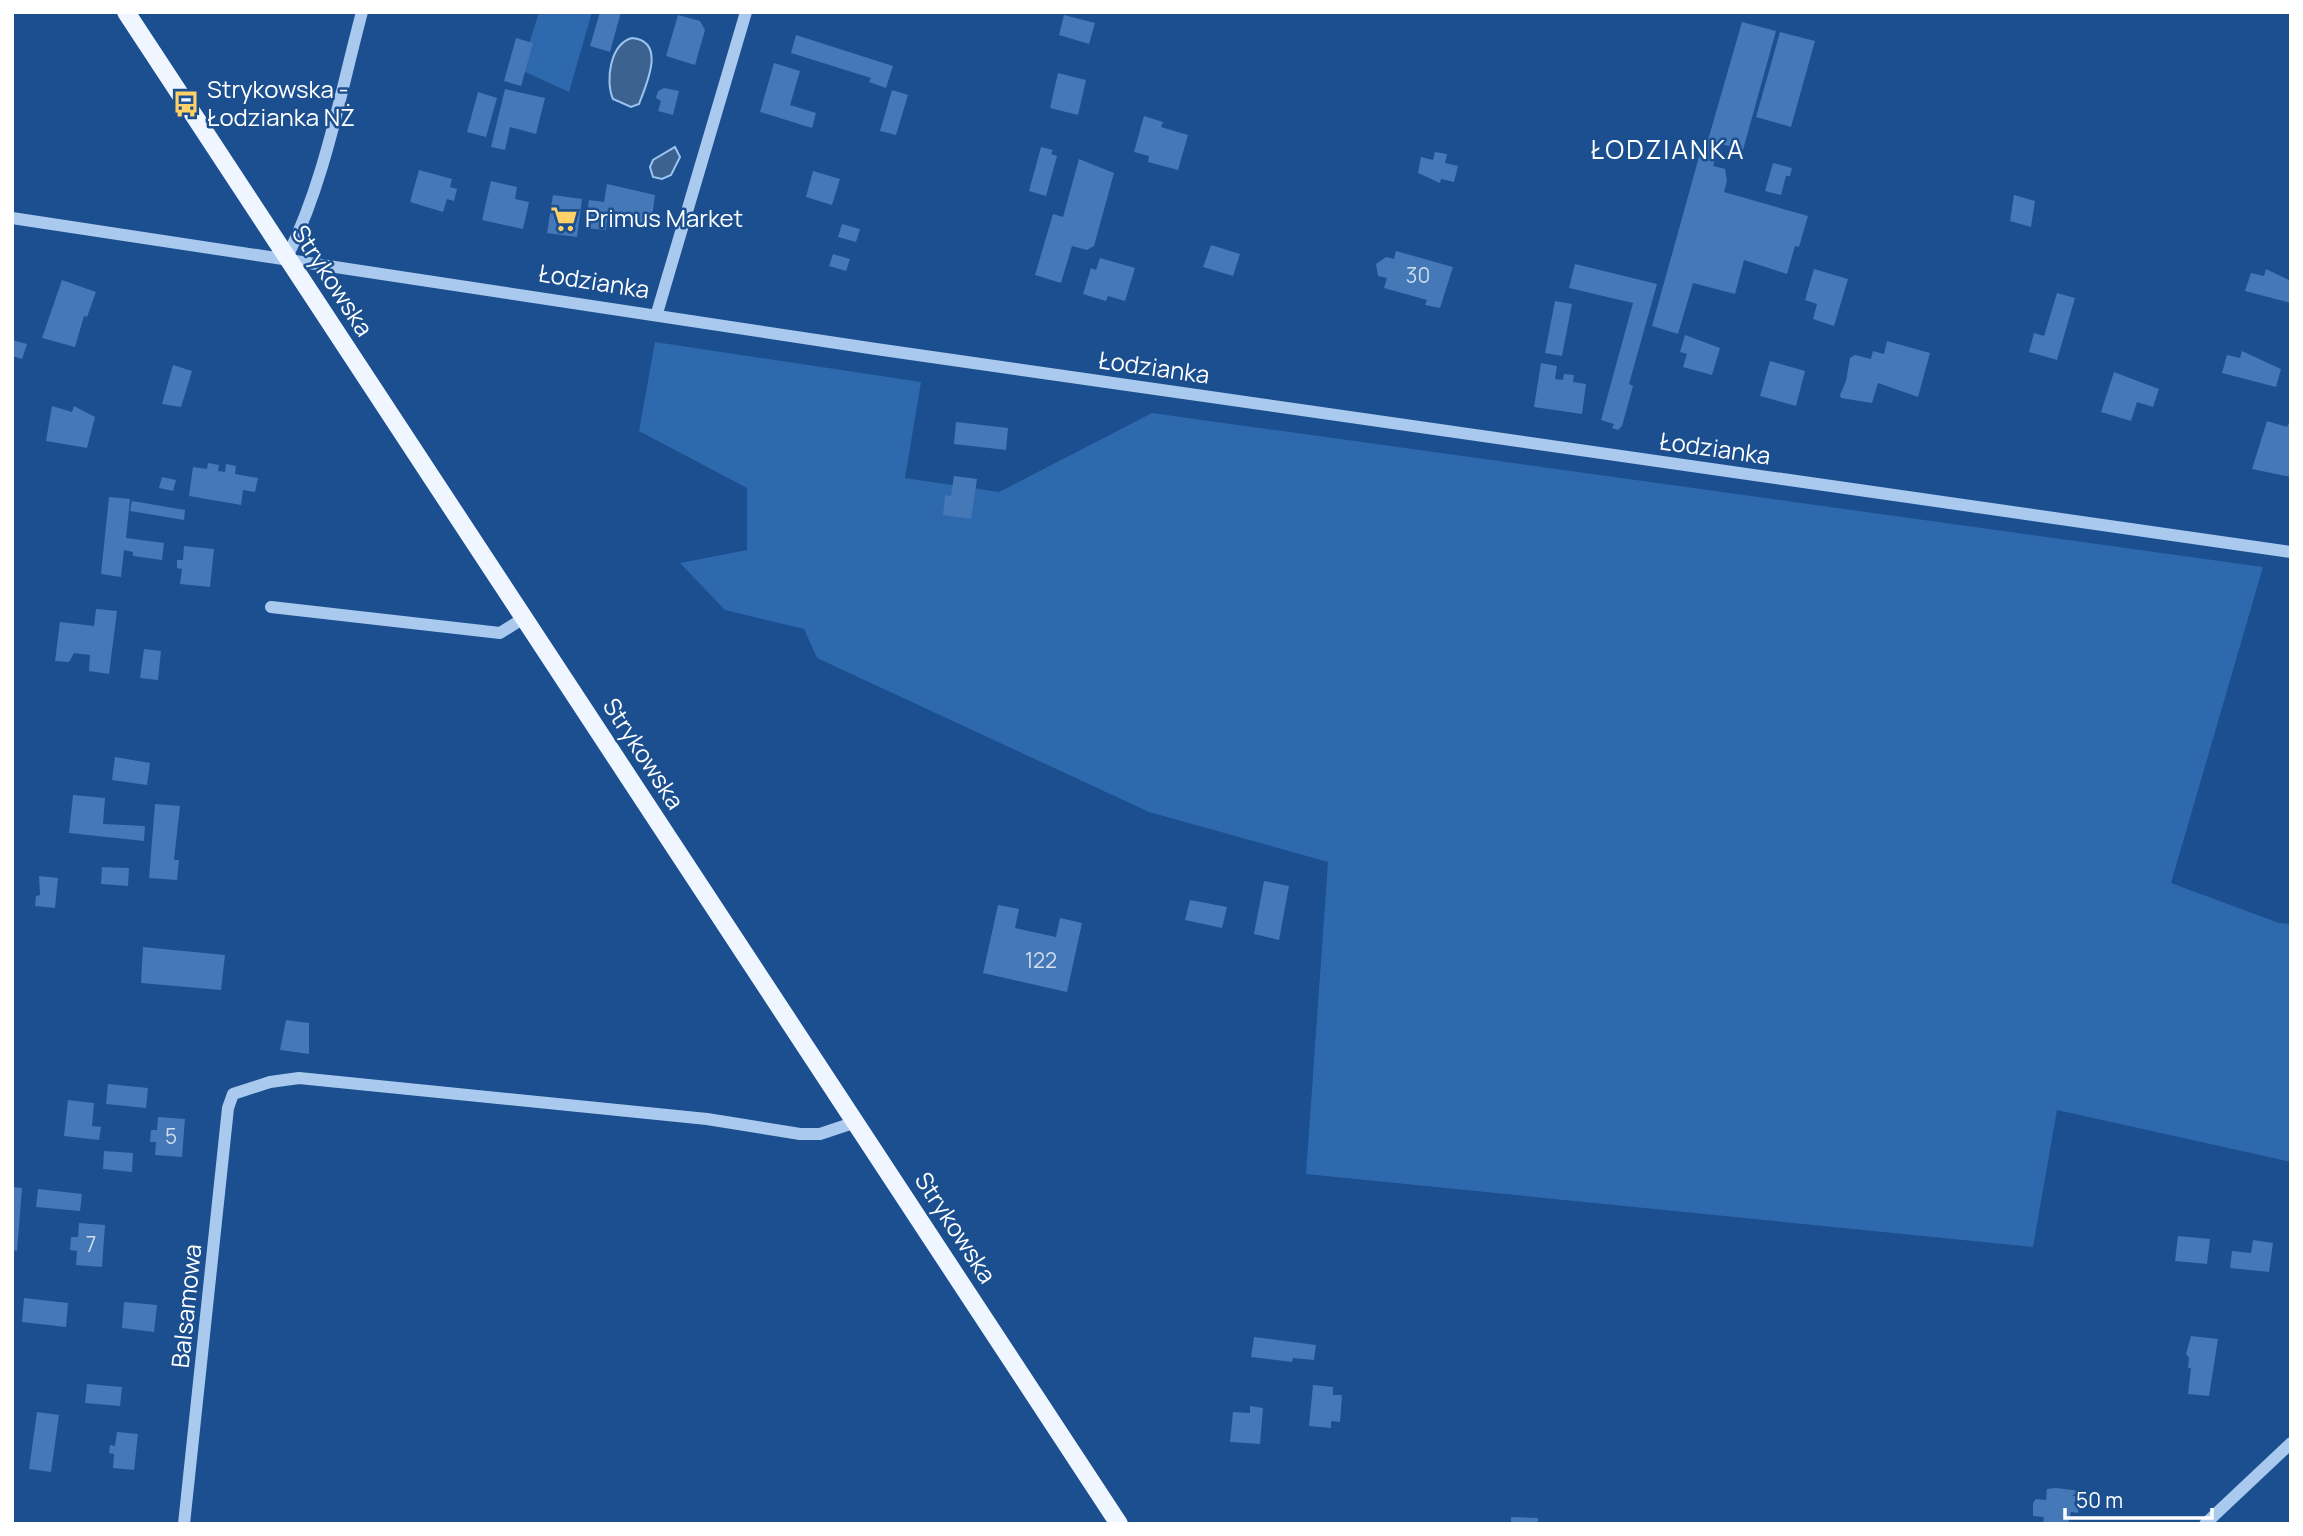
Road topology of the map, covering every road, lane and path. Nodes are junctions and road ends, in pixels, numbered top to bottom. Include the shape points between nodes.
1 (126, 12) edge
2 (362, 12) edge
3 (746, 12) edge
4 (12, 218) edge
5 (287, 257) junction
6 (657, 313) junction
7 (2291, 552) edge
8 (271, 607) dead end
9 (524, 618) junction
10 (856, 1122) junction
11 (2291, 1443) edge
12 (184, 1524) edge
13 (1119, 1524) edge
14 (2205, 1524) edge

1 - 5 main road, Strykowska
2 - 5 street via 323,163
3 - 6 street
4 - 5 street, Łodzianka
5 - 6 street, Łodzianka
5 - 9 main road, Strykowska
6 - 7 street, Łodzianka via 903,353
8 - 9 street via 500,633
9 - 10 main road, Strykowska
10 - 12 street, Balsamowa via 820,1134 800,1134 707,1119 299,1078 233,1094
10 - 13 main road, Strykowska
11 - 14 street

